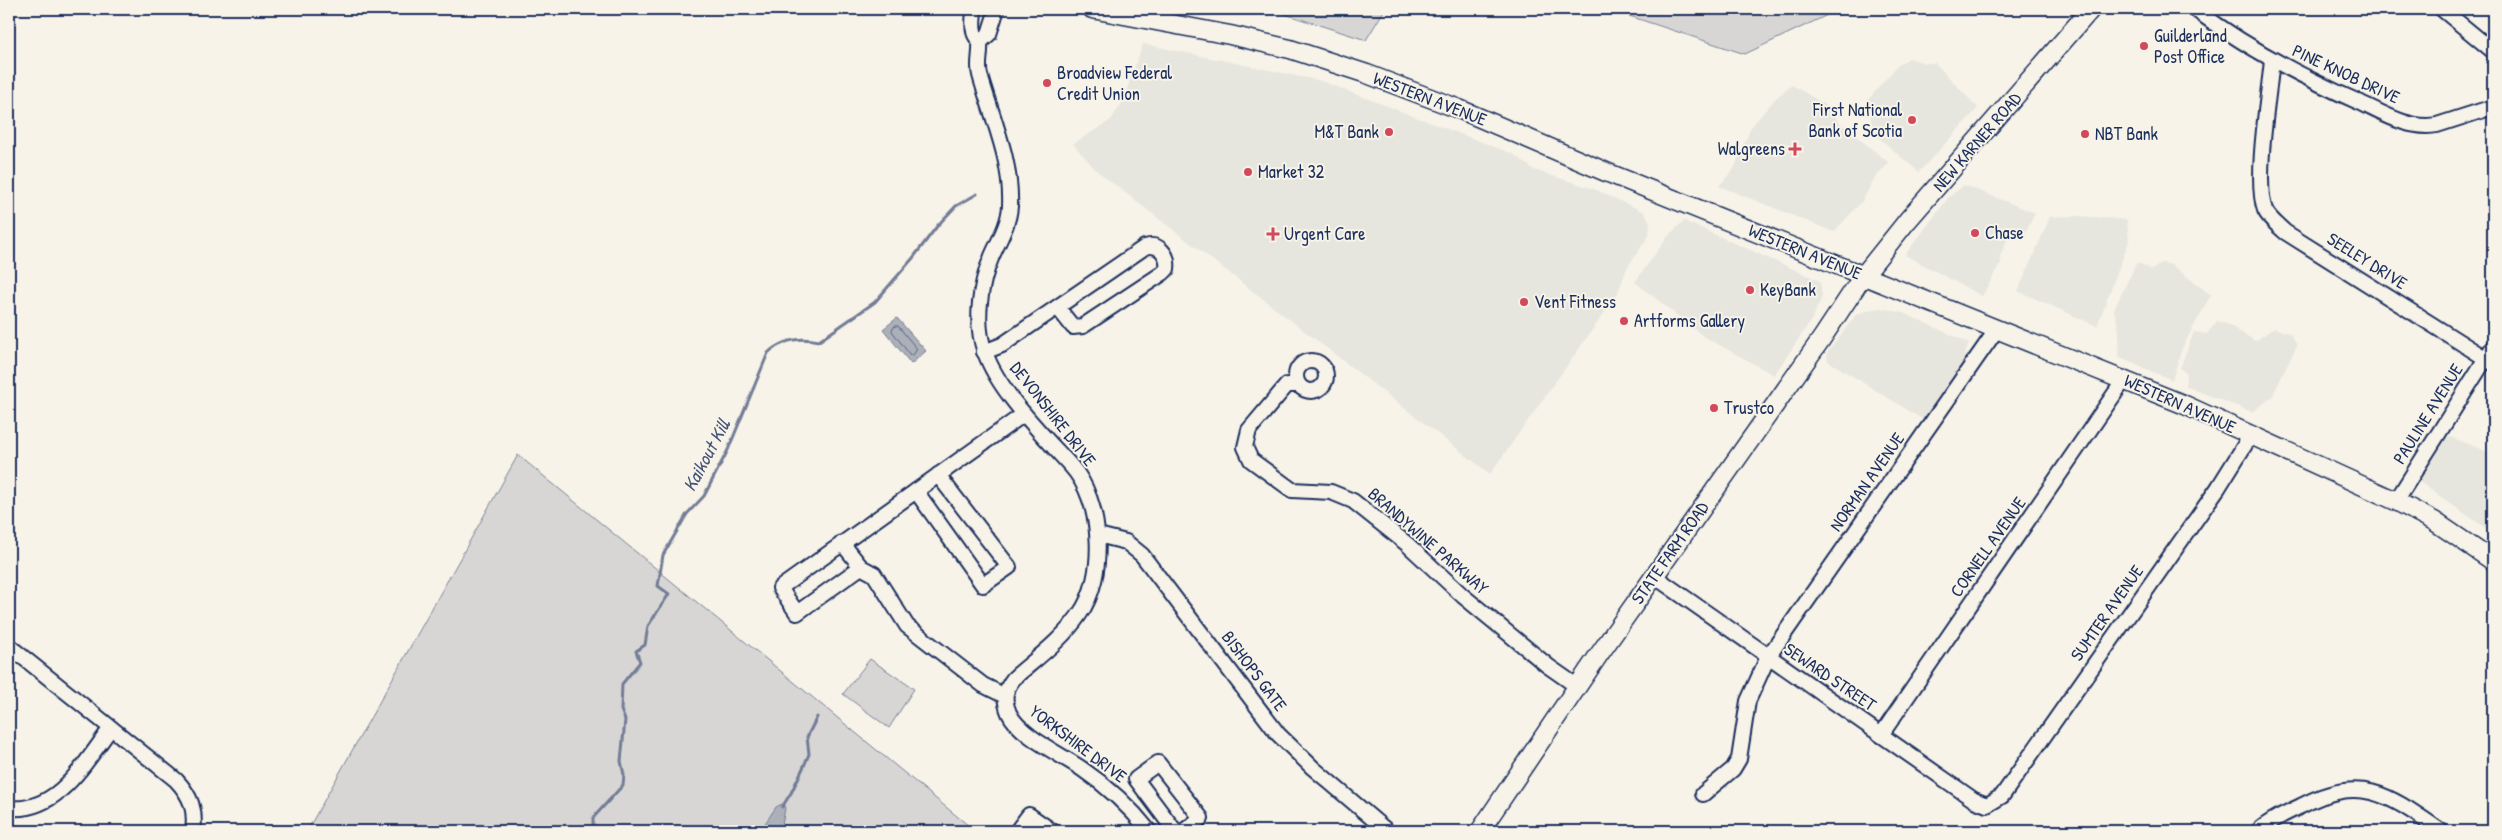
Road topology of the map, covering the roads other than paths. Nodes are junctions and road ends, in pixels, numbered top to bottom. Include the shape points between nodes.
1 (974, 9) edge
2 (997, 9) edge
3 (1092, 9) edge
4 (2090, 9) edge
5 (2195, 9) edge
6 (2442, 9) edge
7 (980, 42) junction
8 (2493, 51) edge
9 (2272, 60) junction
10 (2493, 107) edge
11 (1863, 276) junction
12 (1058, 308) junction
13 (1998, 329) junction
14 (984, 352) junction
15 (2491, 356) edge
16 (2124, 380) junction
17 (1298, 384) dead end
18 (1024, 414) junction
19 (2251, 435) junction
20 (938, 475) junction
21 (916, 491) junction
22 (2396, 501) junction
23 (1098, 535) junction
24 (842, 543) junction
25 (2493, 562) edge
26 (860, 567) junction
27 (1654, 576) junction
28 (9, 646) edge
29 (1768, 657) junction
30 (1578, 687) junction
31 (1005, 696) junction
32 (111, 728) junction
33 (1881, 735) junction
34 (1703, 794) dead end
35 (1987, 805) joint
36 (9, 808) edge
37 (193, 831) edge
38 (1017, 831) edge
39 (1052, 831) edge
40 (1149, 831) edge
41 (1175, 831) edge
42 (1184, 831) edge
43 (1387, 831) edge
44 (1480, 831) edge
45 (2258, 831) edge
46 (2441, 831) edge

1 - 7 street, DEVONSHIRE DRIVE via 974,33
2 - 7 street via 990,34
3 - 11 main road, WESTERN AVENUE via 1230,35 1366,74
4 - 11 main road, NEW KARNER ROAD
5 - 9 street, PINE KNOB DRIVE
6 - 8 street
7 - 14 street, DEVONSHIRE DRIVE via 979,72 1007,161 1010,207 1006,226 982,285 980,314
9 - 10 street, PINE KNOB DRIVE via 2303,78 2408,123 2437,125
9 - 15 street, SEELEY DRIVE via 2261,191 2269,217 2286,232
11 - 13 main road, WESTERN AVENUE
11 - 27 main road, STATE FARM ROAD
12 - 12 street via 1073,327 1083,326 1163,273 1167,269 1166,257 1156,246 1145,247
12 - 14 street via 1002,345
13 - 16 main road, WESTERN AVENUE
13 - 29 street, NORMAN AVENUE
14 - 18 street, DEVONSHIRE DRIVE
15 - 22 street, PAULINE AVENUE
16 - 19 main road, WESTERN AVENUE
16 - 33 street, CORNELL AVENUE
17 - 30 street, BRANDYWINE PARKWAY via 1287,385 1252,426 1245,447 1251,460 1292,490 1331,492 1353,501 1540,660
18 - 20 street
18 - 23 street, DEVONSHIRE DRIVE via 1085,485 1096,516
19 - 22 main road, WESTERN AVENUE
19 - 35 street, SUMTER AVENUE via 2218,488 2002,796
20 - 21 street
20 - 21 street via 1009,567 983,585
21 - 24 street
22 - 25 main road, WESTERN AVENUE via 2434,521
23 - 31 street, DEVONSHIRE DRIVE via 1094,578 1086,605 1064,634 1014,678
23 - 43 street, BISHOPS GATE via 1126,542 1142,555 1278,734
24 - 26 street
24 - 26 street via 780,588 798,613
26 - 31 street via 874,574 908,626 983,685
27 - 29 street, SEWARD STREET
27 - 30 main road, STATE FARM ROAD
28 - 32 street
29 - 33 street, SEWARD STREET
29 - 34 street, NORMAN AVENUE via 1748,701 1739,759 1733,769
30 - 44 main road, STATE FARM ROAD
31 - 40 street, YORKSHIRE DRIVE via 1010,714 1018,725 1114,794
32 - 36 street via 76,774 52,798 27,808
32 - 37 street via 185,790 194,811
33 - 35 street, SEWARD STREET via 1974,800
38 - 39 street via 1029,815
41 - 42 street via 1136,780 1158,763 1201,818
45 - 46 street via 2322,794 2350,790 2391,798

